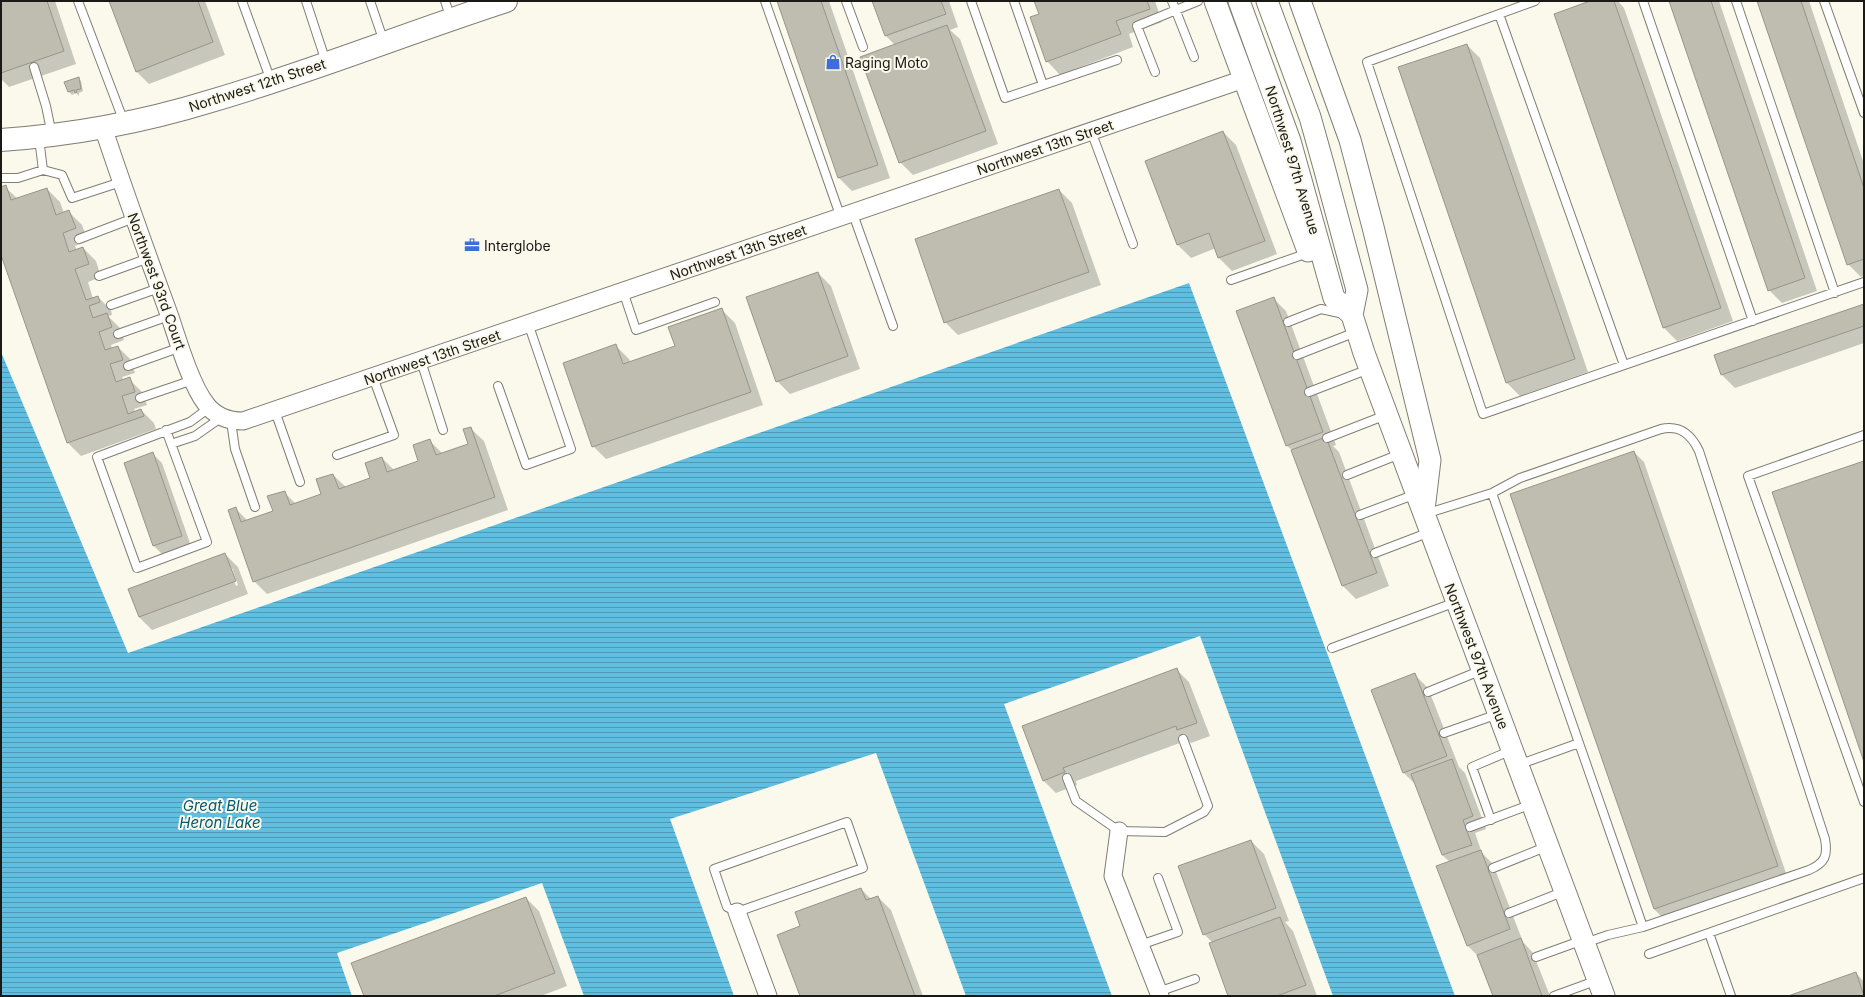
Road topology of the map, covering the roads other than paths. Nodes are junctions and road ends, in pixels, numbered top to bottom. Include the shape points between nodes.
1 (78, 1) edge
2 (242, 1) edge
3 (306, 1) edge
4 (370, 1) edge
5 (765, 1) edge
6 (846, 1) edge
7 (971, 1) edge
8 (1014, 1) edge
9 (1172, 1) edge
10 (1198, 1) edge
11 (1215, 1) edge
12 (1239, 1) edge
13 (1267, 1) edge
14 (1300, 1) edge
15 (1535, 1) edge
16 (1643, 1) edge
17 (1736, 1) edge
18 (1824, 1) edge
19 (500, 2) edge
20 (1176, 9) junction
21 (448, 10) edge
22 (1499, 14) junction
23 (384, 42) junction
24 (863, 47) dead end
25 (1194, 57) dead end
26 (1117, 60) dead end
27 (327, 63) junction
28 (34, 67) dead end
29 (1155, 72) dead end
30 (1244, 79) junction
31 (271, 82) junction
32 (1044, 85) junction
33 (1864, 113) edge
34 (125, 122) junction
35 (103, 127) junction
36 (1091, 131) junction
37 (46, 136) junction
38 (1, 140) edge
39 (43, 170) junction
40 (1, 178) edge
41 (121, 182) junction
42 (847, 216) junction
43 (134, 218) junction
44 (79, 239) dead end
45 (1133, 244) dead end
46 (1309, 253) junction
47 (149, 258) junction
48 (1327, 272) junction
49 (99, 276) dead end
50 (1231, 280) dead end
51 (1864, 282) edge
52 (159, 288) junction
53 (623, 291) junction
54 (1835, 293) junction
55 (715, 302) dead end
56 (111, 305) dead end
57 (169, 316) junction
58 (1753, 321) junction
59 (1288, 322) dead end
60 (528, 323) junction
61 (1355, 324) junction
62 (893, 326) dead end
63 (118, 334) dead end
64 (181, 347) junction
65 (1297, 355) dead end
66 (421, 361) junction
67 (1624, 365) junction
68 (128, 366) dead end
69 (1369, 368) junction
70 (373, 377) junction
71 (193, 380) junction
72 (498, 386) dead end
73 (1309, 392) dead end
74 (140, 398) dead end
75 (275, 411) junction
76 (221, 415) junction
77 (1387, 415) junction
78 (166, 430) junction
79 (443, 430) dead end
80 (1864, 435) edge
81 (1328, 438) dead end
82 (171, 444) junction
83 (1401, 454) junction
84 (337, 455) dead end
85 (1347, 475) dead end
86 (300, 482) dead end
87 (1492, 493) junction
88 (1416, 494) junction
89 (255, 507) dead end
90 (1360, 515) dead end
91 (1427, 523) junction
92 (1375, 553) dead end
93 (1456, 602) junction
94 (1332, 648) dead end
95 (1482, 670) junction
96 (1428, 692) dead end
97 (1498, 713) junction
98 (1444, 733) dead end
99 (1183, 738) dead end
100 (1579, 743) junction
101 (1515, 758) junction
102 (1067, 778) dead end
103 (1864, 802) edge
104 (1533, 804) junction
105 (1491, 820) junction
106 (1470, 827) dead end
107 (1119, 832) junction
108 (1548, 846) junction
109 (1493, 868) dead end
110 (1158, 878) dead end
111 (1864, 878) edge
112 (1565, 891) junction
113 (737, 912) junction
114 (1510, 913) dead end
115 (1643, 927) junction
116 (1709, 933) junction
117 (1584, 941) junction
118 (1140, 945) junction
119 (1649, 954) dead end
120 (1536, 957) dead end
121 (1195, 979) dead end
122 (1601, 988) edge
123 (1159, 994) edge
124 (768, 996) edge
125 (1554, 996) edge
126 (1731, 996) edge

1 - 34 lane
2 - 31 lane
3 - 27 lane
4 - 23 lane
5 - 42 lane
6 - 24 lane
7 - 32 lane via 1005,98
8 - 32 lane
9 - 20 lane
10 - 20 lane
11 - 30 street
12 - 48 street, Northwest 97th Avenue via 1290,141
13 - 61 street, Northwest 97th Avenue via 1310,117 1324,167 1357,290
14 - 91 street via 1357,163 1430,460
15 - 22 lane
16 - 58 lane
17 - 54 lane
18 - 33 lane
19 - 21 main road, Northwest 12th Street
20 - 25 lane
20 - 29 lane via 1137,26
21 - 23 main road, Northwest 12th Street
22 - 67 lane
22 - 67 lane via 1367,62 1483,414
23 - 27 main road, Northwest 12th Street
26 - 32 lane
27 - 31 main road, Northwest 12th Street
28 - 37 lane via 46,106
30 - 36 street, Northwest 13th Street
30 - 46 street
31 - 34 main road, Northwest 12th Street via 211,102
34 - 35 main road, Northwest 12th Street
35 - 37 main road, Northwest 12th Street
35 - 41 street, Northwest 93rd Court
36 - 42 street, Northwest 13th Street
36 - 45 lane
37 - 38 main road, Northwest 12th Street
37 - 39 lane
39 - 40 lane via 18,178
39 - 41 lane via 62,175 72,198
41 - 43 street, Northwest 93rd Court
42 - 53 street, Northwest 13th Street
42 - 62 lane
43 - 44 lane
43 - 47 street, Northwest 93rd Court
46 - 48 street
46 - 50 lane
47 - 49 lane
47 - 52 street, Northwest 93rd Court
48 - 61 street, Northwest 97th Avenue via 1334,298
51 - 54 lane
52 - 56 lane
52 - 57 street, Northwest 93rd Court
53 - 55 lane via 636,330
53 - 60 street, Northwest 13th Street
54 - 58 lane
57 - 63 lane
57 - 64 street, Northwest 93rd Court
58 - 67 lane
59 - 61 lane via 1321,310
60 - 66 street, Northwest 13th Street
60 - 72 lane via 570,450 526,465
61 - 65 lane
61 - 69 street, Northwest 97th Avenue
64 - 68 lane
64 - 71 street, Northwest 93rd Court
66 - 70 street, Northwest 13th Street
66 - 79 lane
69 - 73 lane
69 - 77 street, Northwest 97th Avenue
70 - 75 street, Northwest 13th Street
70 - 84 lane via 394,435
71 - 74 lane
71 - 76 street, Northwest 93rd Court via 199,394
75 - 76 street, Northwest 13th Street via 243,420
75 - 86 lane
76 - 78 lane
76 - 82 lane via 195,436
76 - 89 lane
77 - 81 lane
77 - 83 street, Northwest 97th Avenue
78 - 82 lane
78 - 82 lane via 97,457 137,568 207,542
80 - 103 lane via 1748,476
83 - 85 lane
83 - 88 street, Northwest 97th Avenue
87 - 91 lane
87 - 100 lane
87 - 115 lane via 1520,478 1661,429 1685,432 1698,451 1825,839 1826,853 1818,866 1809,870
88 - 90 lane
88 - 91 street, Northwest 97th Avenue
91 - 92 lane
91 - 93 street, Northwest 97th Avenue
93 - 94 lane
93 - 95 street, Northwest 97th Avenue
95 - 96 lane
95 - 97 street, Northwest 97th Avenue
97 - 98 lane
97 - 101 street, Northwest 97th Avenue
99 - 107 lane via 1207,800 1208,806 1204,812 1165,832
100 - 101 lane
100 - 115 lane
101 - 104 street, Northwest 97th Avenue
101 - 105 lane via 1472,767
102 - 107 lane via 1076,801
104 - 105 lane
104 - 108 street, Northwest 97th Avenue
105 - 106 lane
107 - 118 street via 1113,876
108 - 109 lane
108 - 112 street, Northwest 97th Avenue
110 - 118 lane via 1178,932
111 - 116 lane
112 - 114 lane
112 - 117 street, Northwest 97th Avenue
113 - 113 lane via 863,868 847,822 714,869 728,907
113 - 124 street
115 - 117 lane
116 - 119 lane
116 - 126 lane
117 - 120 lane
117 - 122 street, Northwest 97th Avenue
118 - 123 street
121 - 123 lane
122 - 125 lane

